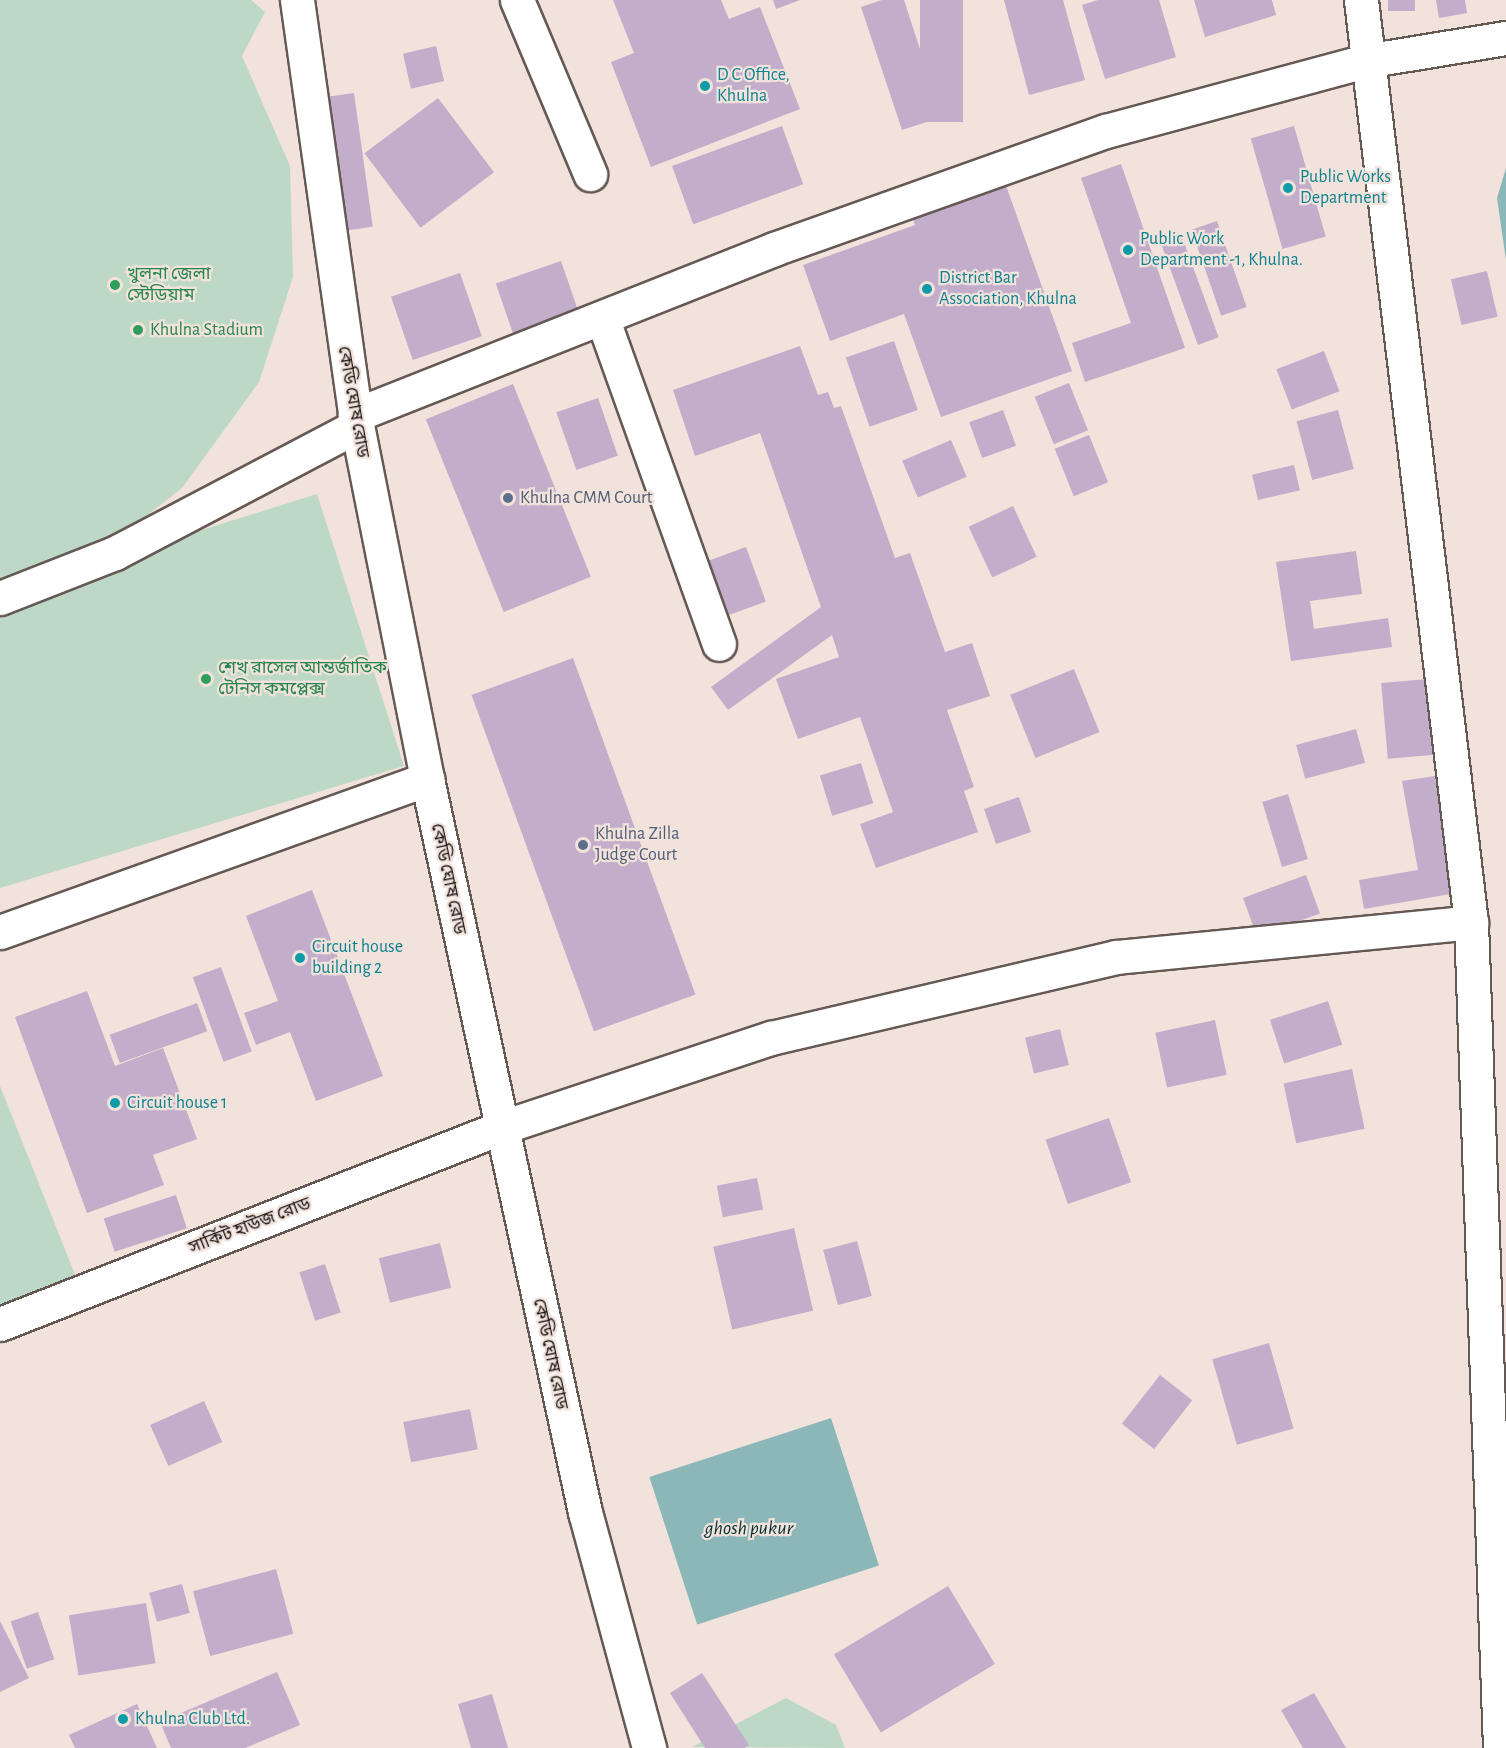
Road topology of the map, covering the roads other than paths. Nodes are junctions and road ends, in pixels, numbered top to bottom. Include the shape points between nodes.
1 (297, 0) edge
2 (517, 0) edge
3 (1361, 0) edge
4 (1506, 38) edge
5 (1365, 61) junction
6 (590, 174) dead end
7 (603, 320) junction
8 (356, 421) junction
9 (0, 598) edge
10 (719, 644) dead end
11 (427, 779) junction
12 (1472, 922) junction
13 (0, 932) edge
14 (500, 1128) junction
15 (0, 1324) edge
16 (649, 1748) edge
17 (1500, 1748) edge

1 - 8 street, কেডি ঘোষ রোড
2 - 6 street
3 - 5 street
4 - 5 street
5 - 7 street via 1106,131 774,249
5 - 12 street via 1421,472
7 - 8 street
7 - 10 street
8 - 9 street via 115,552
8 - 11 street, কেডি ঘোষ রোড
11 - 13 street
11 - 14 street, কেডি ঘোষ রোড
12 - 14 street, সার্কিট হাউজ রোড via 1116,957 771,1038
12 - 17 street
14 - 15 street, সার্কিট হাউজ রোড
14 - 16 street, কেডি ঘোষ রোড via 585,1512

